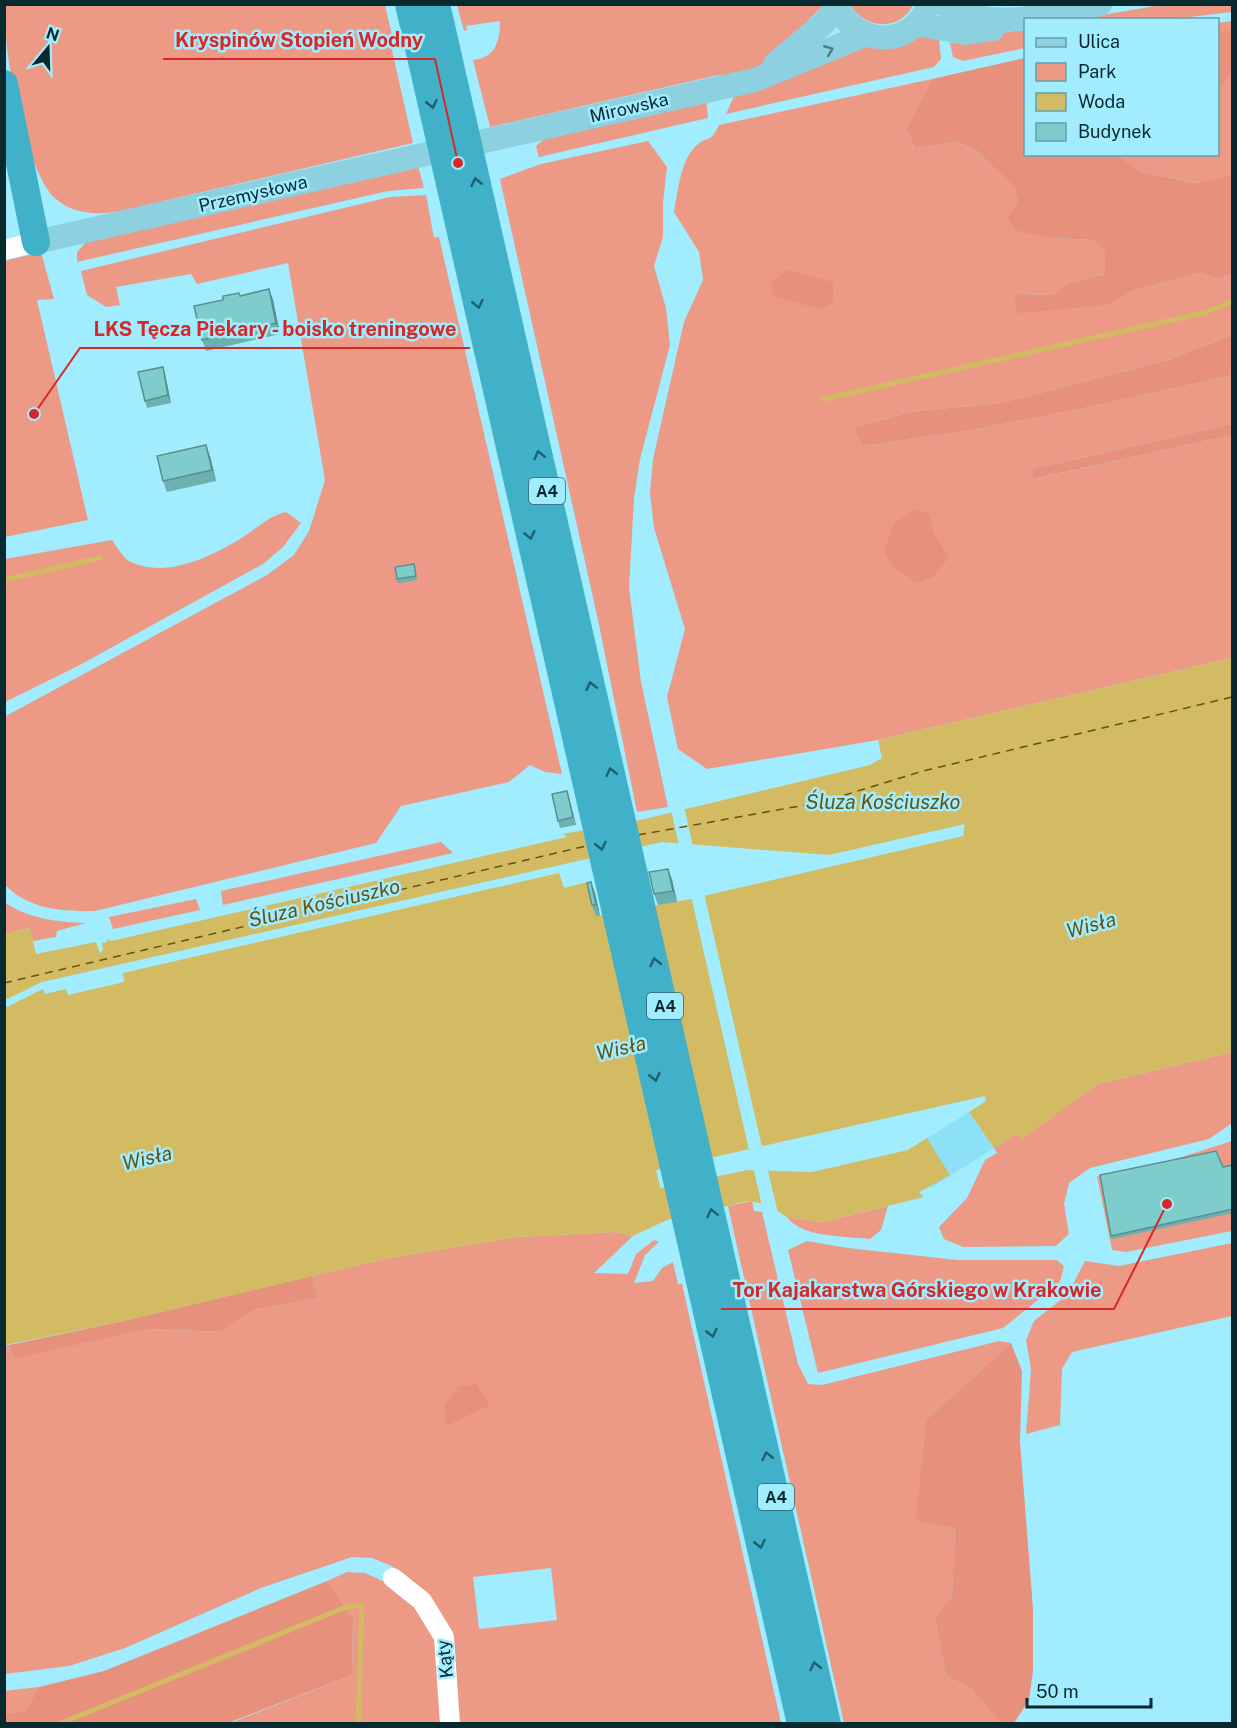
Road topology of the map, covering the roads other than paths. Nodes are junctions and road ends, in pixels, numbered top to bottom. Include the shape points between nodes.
1 (409, 4) edge
2 (436, 4) edge
3 (944, 4) edge
4 (1100, 4) edge
5 (837, 6) edge
6 (923, 14) edge
7 (1024, 18) edge
8 (1026, 18) edge
9 (1015, 20) junction
10 (865, 35) junction
11 (432, 44) junction
12 (755, 80) junction
13 (4, 84) edge
14 (502, 137) joint
15 (36, 242) junction
16 (4, 250) edge
17 (712, 1273) junction
18 (393, 1578) dead end
19 (450, 1724) edge
20 (801, 1724) edge
21 (828, 1724) edge

1 - 11 highway, A4
2 - 11 highway, A4
3 - 9 main road via 974,18
4 - 8 main road
5 - 10 main road via 853,28
5 - 12 main road, Mirowska via 824,23
6 - 9 main road via 975,33
6 - 10 main road via 892,38
7 - 9 main road
12 -> 10 main road, Mirowska
11 - 17 highway, A4
12 - 14 main road, Mirowska
13 - 15 highway
14 - 15 main road, Przemysłowa
15 - 16 street, Przemysłowa
17 -> 20 highway, A4
21 -> 17 highway, A4
18 - 19 street, Kąty via 422,1601 444,1637

